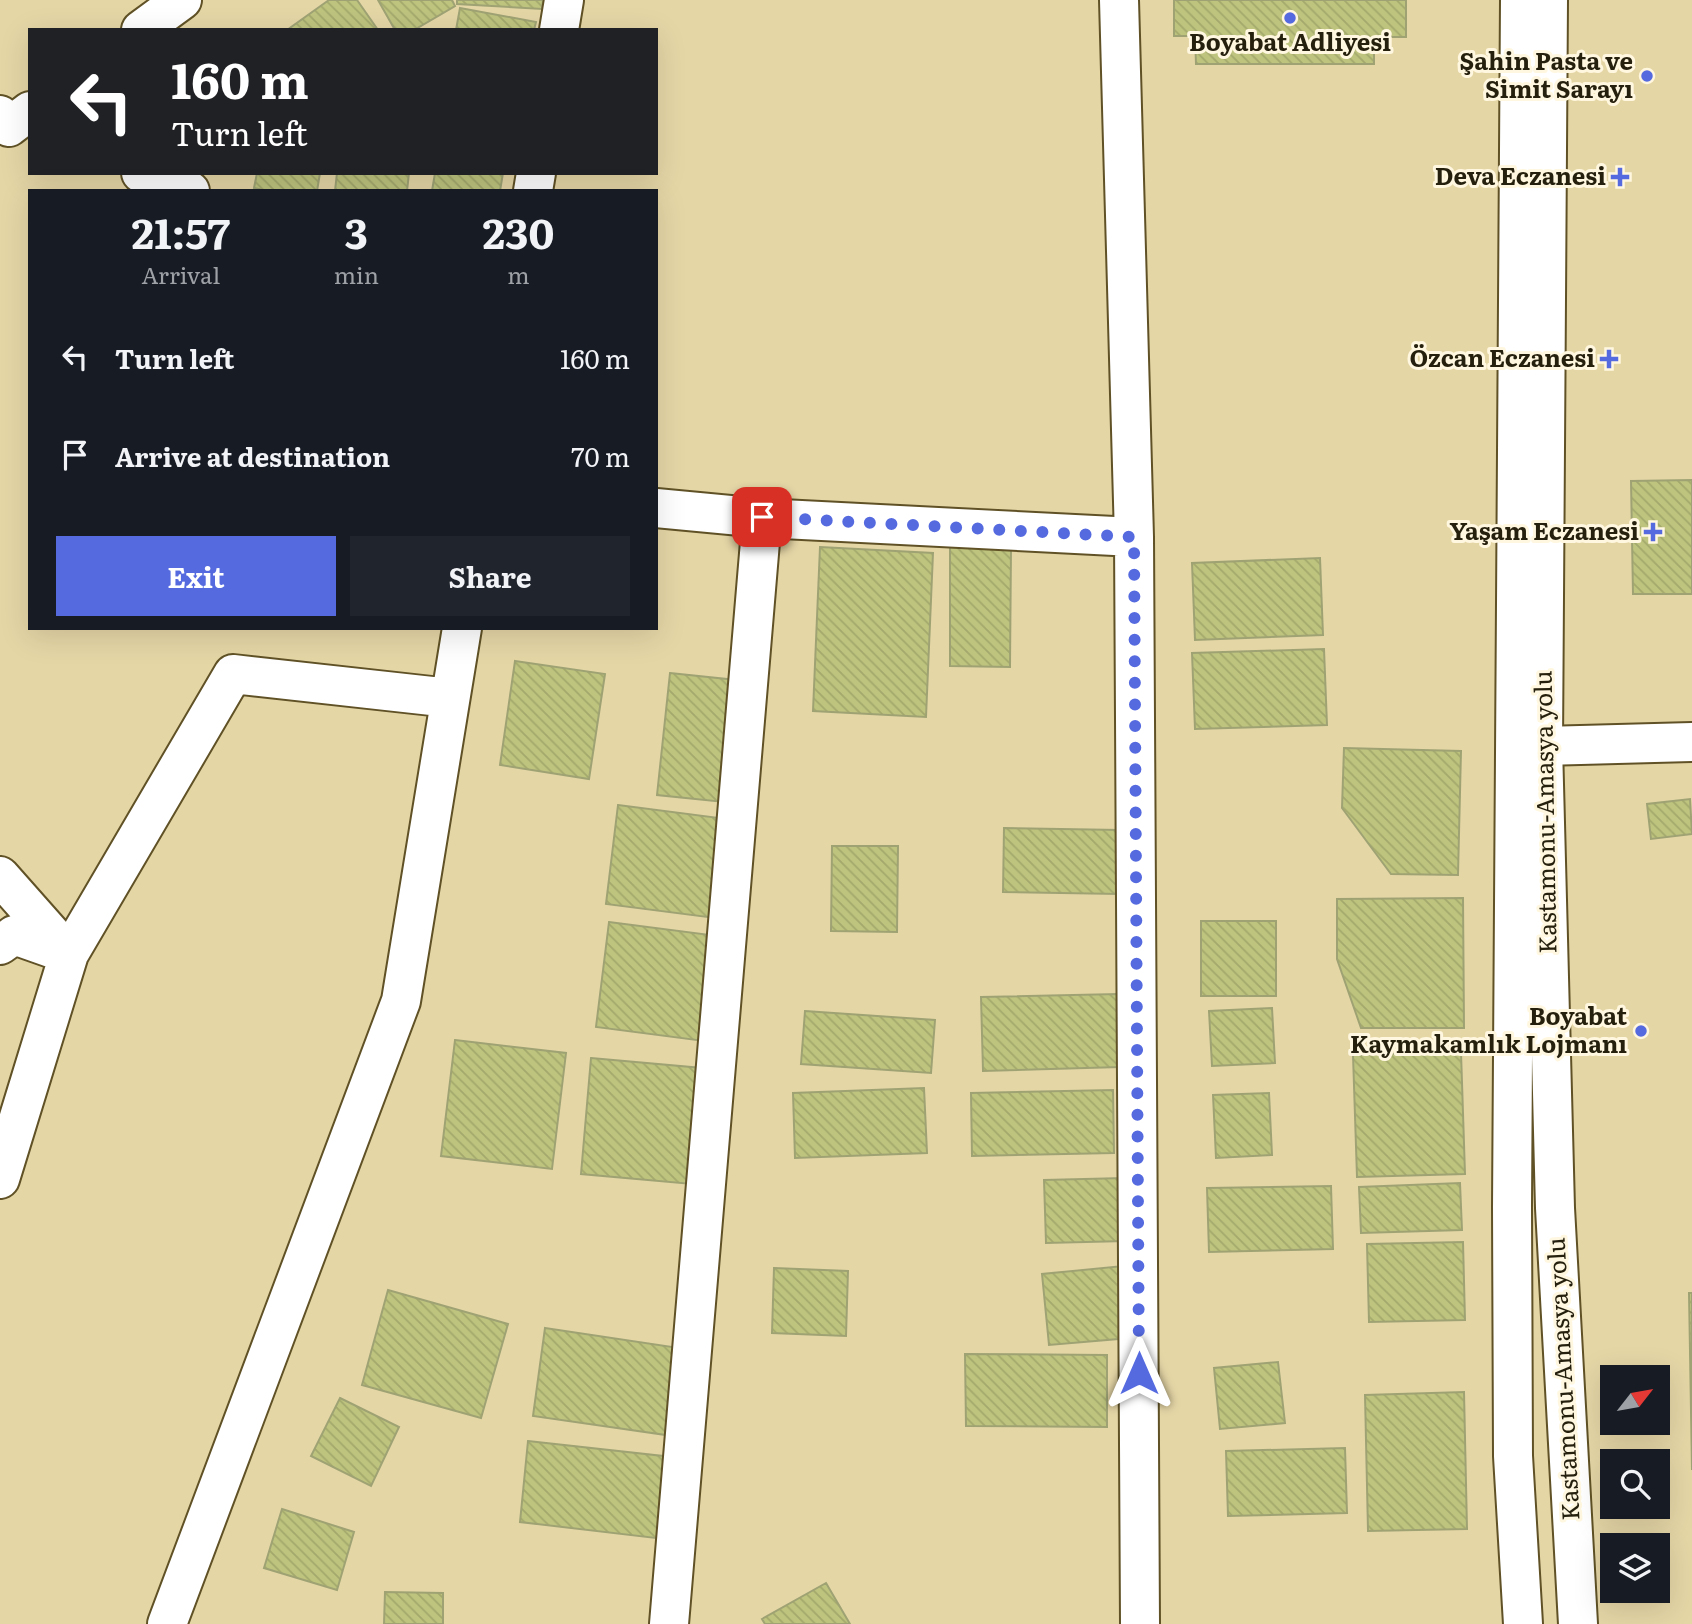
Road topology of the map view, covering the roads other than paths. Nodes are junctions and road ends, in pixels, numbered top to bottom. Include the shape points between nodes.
1 (182, 0) edge
2 (564, 0) edge
3 (1119, 0) edge
4 (1520, 0) edge
5 (1548, 0) edge
6 (144, 28) edge
7 (559, 28) edge
8 (146, 175) edge
9 (185, 189) edge
10 (658, 508) edge
11 (762, 517) junction
12 (1134, 537) junction
13 (461, 630) edge
14 (450, 698) junction
15 (1692, 742) edge
16 (1543, 746) junction
17 (0, 876) edge
18 (0, 945) edge
19 (69, 954) junction
20 (0, 1179) edge
21 (167, 1624) edge
22 (669, 1624) edge
23 (1140, 1624) edge
24 (1523, 1624) edge
25 (1578, 1624) edge

1 - 6 street
2 - 7 street
3 - 12 street
4 - 24 street, Kastamonu-Amasya yolu via 1512,1207 1513,1456
5 - 16 street, Kastamonu-Amasya yolu
8 - 9 street
10 - 11 street
11 - 12 street
11 - 22 street
12 - 23 street
13 - 14 street
14 - 19 street via 233,674
14 - 21 street via 401,1001
15 - 16 street
16 - 25 street, Kastamonu-Amasya yolu via 1555,1208
17 - 19 street
18 - 19 street via 14,935
19 - 20 street

